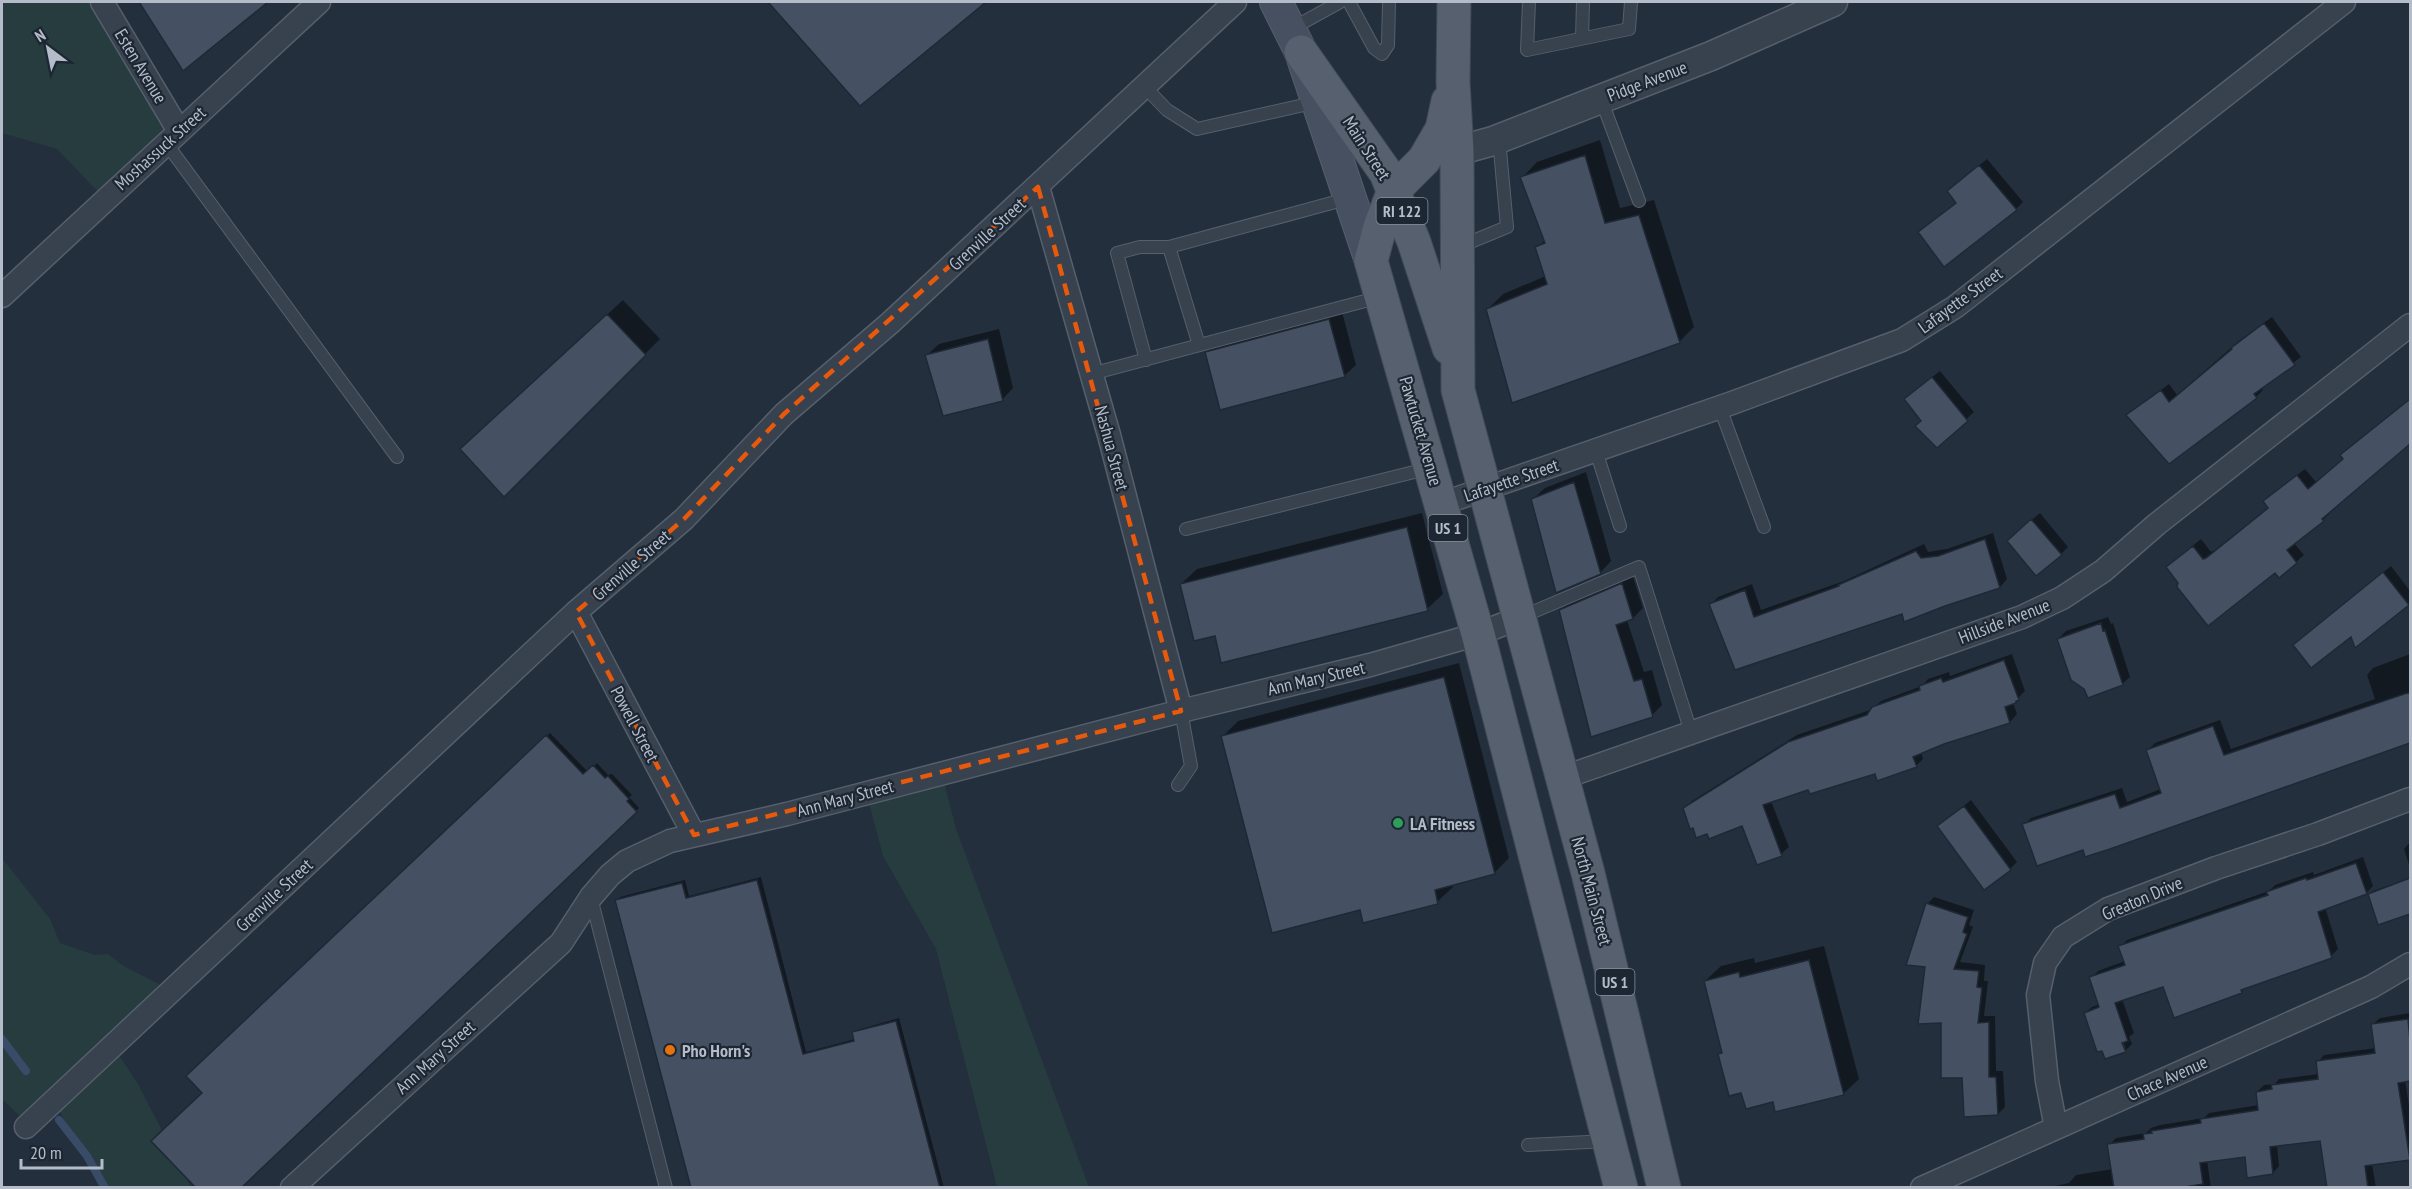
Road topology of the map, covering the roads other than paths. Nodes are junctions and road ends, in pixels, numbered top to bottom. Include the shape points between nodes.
1 (102, 2) edge
2 (319, 2) edge
3 (1235, 2) edge
4 (1276, 2) edge
5 (1340, 2) edge
6 (1349, 2) edge
7 (1389, 2) edge
8 (1454, 2) edge
9 (1529, 2) edge
10 (1583, 2) edge
11 (1631, 2) edge
12 (1833, 2) edge
13 (2344, 2) edge
14 (1582, 39) junction
15 (1296, 41) junction
16 (1453, 82) junction
17 (1144, 86) junction
18 (1601, 99) junction
19 (1317, 102) junction
20 (172, 137) junction
21 (1499, 138) junction
22 (1457, 151) junction
23 (1038, 186) junction
24 (1394, 190) junction
25 (1351, 198) junction
26 (1639, 201) dead end
27 (1169, 247) junction
28 (1457, 248) junction
29 (1371, 261) junction
30 (2, 296) edge
31 (1382, 296) junction
32 (2410, 325) edge
33 (1199, 345) junction
34 (1146, 360) junction
35 (1091, 375) junction
36 (1458, 390) junction
37 (1720, 408) junction
38 (1596, 451) junction
39 (398, 457) dead end
40 (1431, 468) junction
41 (1484, 489) junction
42 (1442, 504) junction
43 (1620, 526) dead end
44 (1764, 527) dead end
45 (1186, 529) dead end
46 (576, 612) junction
47 (1518, 618) junction
48 (1478, 634) junction
49 (1181, 711) junction
50 (1691, 732) junction
51 (1561, 774) junction
52 (1178, 785) dead end
53 (1520, 796) junction
54 (2410, 799) edge
55 (694, 835) junction
56 (591, 897) junction
57 (2410, 964) edge
58 (26, 1127) dead end
59 (2056, 1128) junction
60 (1609, 1141) junction
61 (1528, 1145) dead end
62 (292, 1188) edge
63 (666, 1188) edge
64 (1621, 1188) edge
65 (1664, 1188) edge
66 (1922, 1188) edge

1 - 20 street, Esten Avenue
2 - 20 street, Moshassuck Street
3 - 17 street, Grenville Street
4 - 15 main road, Main Street / RI 122
5 - 15 lane
6 - 7 lane via 1374,48 1382,54 1388,45
8 - 16 main road, US 1
9 - 14 lane via 1527,50
10 - 14 lane
11 - 14 lane via 1629,29
12 - 18 street, Pidge Avenue via 1712,56
13 - 37 street, Lafayette Street via 1955,307 1902,340
15 - 19 main road, Main Street / RI 122
15 - 24 main road, Main Street / RI 122
16 - 22 main road, US 1
16 - 24 main road, US 1 via 1442,129 1424,160
17 - 19 lane via 1167,110 1197,129
17 - 23 street, Grenville Street
18 - 21 street, Pidge Avenue
18 - 26 lane
19 - 25 main road, Main Street / RI 122
20 - 30 street, Moshassuck Street
20 - 39 lane
21 - 22 street, Pidge Avenue
21 - 28 lane via 1507,227
22 - 28 main road, US 1
23 - 35 street, Nashua Street
23 - 46 street, Grenville Street via 890,323 784,414 684,519
24 - 29 main road, US 1
24 - 36 main road, Main Street / RI 122 via 1449,346
25 - 27 lane
25 - 29 main road, Main Street / RI 122
27 - 33 lane
27 - 34 lane via 1140,247 1116,253
28 - 36 main road, US 1
29 - 31 main road, Pawtucket Avenue / US 1
31 - 33 lane
31 - 40 main road, Pawtucket Avenue / US 1
32 - 50 street, Hillside Avenue via 2103,571 2062,598 2022,617
33 - 34 lane
34 - 35 lane
35 - 49 street, Nashua Street
36 - 41 main road, US 1
37 - 38 street, Lafayette Street
37 - 44 lane
38 - 41 street, Lafayette Street
38 - 43 lane
40 - 42 main road, Pawtucket Avenue / US 1
40 - 45 lane
41 - 42 street, Lafayette Street
41 - 47 main road, US 1
42 - 48 main road, Pawtucket Avenue / US 1
46 - 55 street, Powell Street
46 - 58 street, Grenville Street
47 - 48 street, Ann Mary Street
47 - 50 lane via 1639,567
47 - 51 main road, US 1
48 - 49 street, Ann Mary Street
48 - 53 main road, Pawtucket Avenue / US 1
49 - 52 lane via 1191,766
49 - 55 street, Ann Mary Street
50 - 51 street, Hillside Avenue
51 - 53 main road
51 - 65 main road, North Main Street / US 1
53 - 60 main road, US 1
54 - 59 street, Greaton Drive via 2109,909 2063,938 2045,963 2038,995
55 - 56 street, Ann Mary Street via 670,841 627,861
56 - 62 street, Ann Mary Street via 561,943
56 - 63 lane
57 - 59 street, Chace Avenue via 2371,987
59 - 66 street, Chace Avenue
60 - 61 lane
60 - 64 main road, US 1

